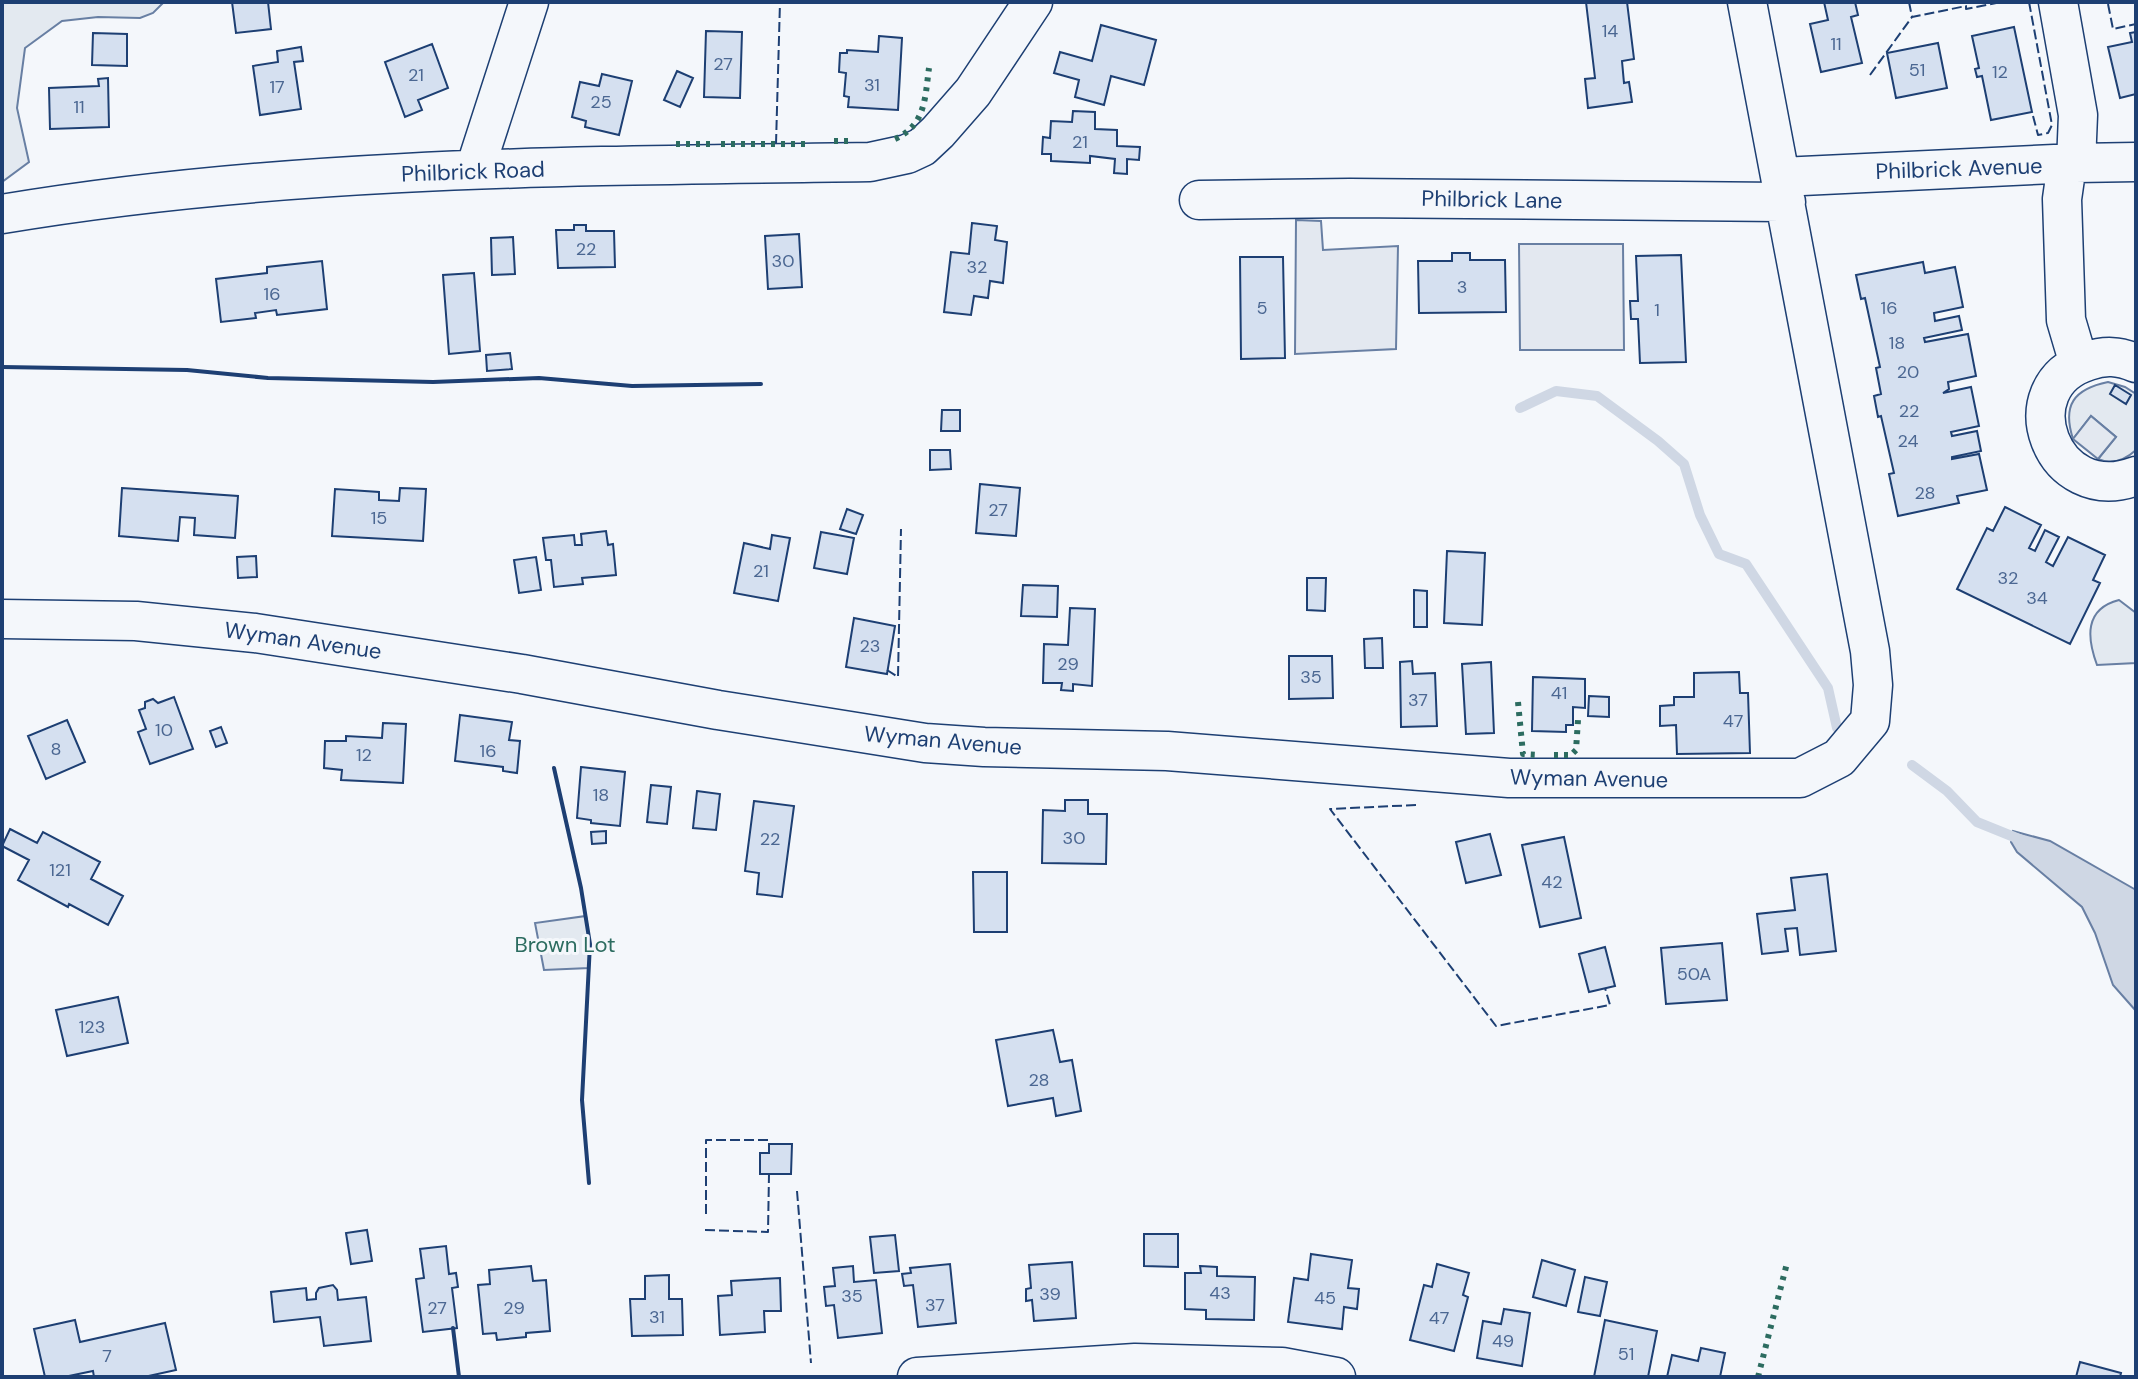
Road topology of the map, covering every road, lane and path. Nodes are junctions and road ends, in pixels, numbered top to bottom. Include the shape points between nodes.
1 (529, 2) edge
2 (1033, 2) edge
3 (1747, 2) edge
4 (2058, 2) edge
5 (2136, 162) edge
6 (2072, 163) junction
7 (475, 169) junction
8 (1783, 189) junction
9 (1199, 200) dead end
10 (2, 214) edge
11 (2136, 363) edge
12 (2079, 364) junction
13 (2136, 476) edge
14 (2, 619) edge
15 (917, 1377) edge
16 (1336, 1377) edge

1 - 7 street
2 - 7 street, Philbrick Road via 973,92 938,132 907,154 870,162
3 - 8 street
4 - 6 street via 2078,115
5 - 6 street, Philbrick Avenue
6 - 8 street, Philbrick Avenue
6 - 12 street via 2062,199 2066,320
7 - 10 street, Philbrick Road via 111,198
8 - 9 street, Philbrick Lane
8 - 14 street, Wyman Avenue via 1873,685 1870,721 1839,758 1800,778 1509,778 1167,751 925,743 255,633 136,621
11 - 12 street via 2109,356
12 - 13 street via 2050,394 2045,424 2050,443 2082,476 2106,482
15 - 16 street via 1135,1363 1282,1367

